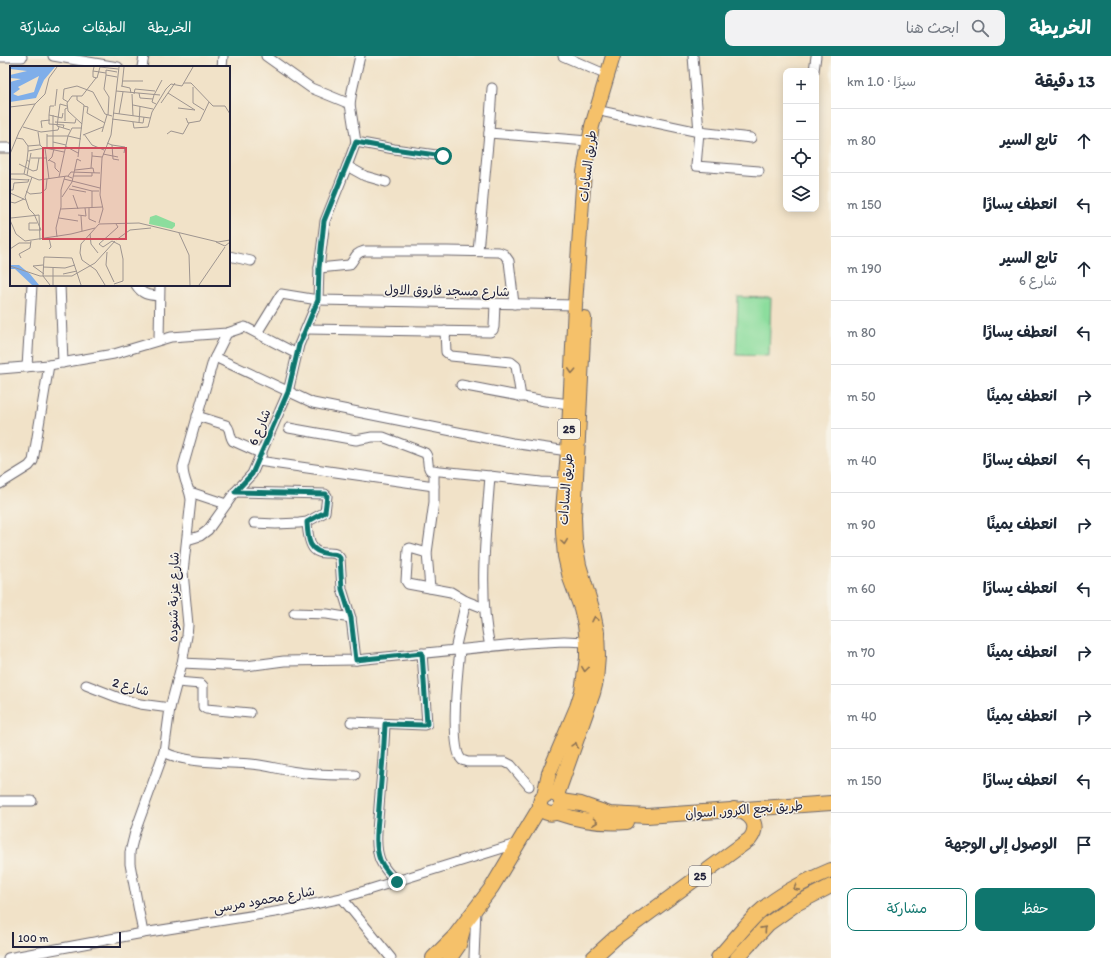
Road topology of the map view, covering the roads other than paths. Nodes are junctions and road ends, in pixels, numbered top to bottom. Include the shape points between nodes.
1 (2, 56) edge
2 (53, 56) edge
3 (144, 56) edge
4 (223, 56) edge
5 (266, 56) edge
6 (360, 56) edge
7 (562, 56) edge
8 (613, 56) edge
9 (623, 56) edge
10 (693, 56) edge
11 (816, 56) edge
12 (22, 57) edge
13 (109, 64) edge
14 (142, 66) edge
15 (222, 66) edge
16 (814, 68) edge
17 (607, 74) junction
18 (492, 88) dead end
19 (350, 104) junction
20 (605, 112) junction
21 (699, 132) junction
22 (489, 133) junction
23 (751, 138) dead end
24 (588, 141) junction
25 (356, 142) junction
26 (443, 156) dead end
27 (347, 166) junction
28 (759, 171) dead end
29 (386, 182) dead end
30 (478, 251) junction
31 (230, 256) edge
32 (251, 261) dead end
33 (319, 268) junction
34 (32, 286) edge
35 (60, 286) edge
36 (137, 286) edge
37 (160, 286) edge
38 (160, 296) junction
39 (318, 300) junction
40 (495, 304) junction
41 (514, 304) junction
42 (575, 305) junction
43 (306, 329) junction
44 (445, 331) junction
45 (227, 332) junction
46 (257, 333) junction
47 (159, 339) junction
48 (297, 354) junction
49 (214, 357) junction
50 (63, 362) junction
51 (49, 365) junction
52 (27, 367) junction
53 (0, 369) edge
54 (461, 385) dead end
55 (288, 392) junction
56 (521, 397) junction
57 (570, 404) junction
58 (197, 416) junction
59 (289, 428) dead end
60 (568, 451) junction
61 (260, 457) junction
62 (434, 470) junction
63 (490, 476) junction
64 (565, 483) junction
65 (0, 484) edge
66 (434, 486) junction
67 (190, 492) junction
68 (235, 492) junction
69 (226, 504) junction
70 (307, 522) junction
71 (254, 523) dead end
72 (187, 540) junction
73 (427, 552) junction
74 (430, 588) junction
75 (466, 601) junction
76 (484, 608) junction
77 (294, 613) dead end
78 (351, 618) junction
79 (587, 642) junction
80 (490, 647) junction
81 (458, 650) junction
82 (422, 653) junction
83 (356, 660) junction
84 (182, 663) junction
85 (177, 682) junction
86 (86, 685) dead end
87 (170, 708) junction
88 (250, 713) dead end
89 (351, 722) dead end
90 (385, 724) junction
91 (164, 752) junction
92 (566, 772) junction
93 (355, 775) dead end
94 (529, 786) dead end
95 (0, 801) edge
96 (32, 801) dead end
97 (552, 802) junction
98 (831, 803) edge
99 (581, 804) junction
100 (733, 809) junction
101 (656, 816) junction
102 (519, 843) junction
103 (831, 870) edge
104 (397, 882) junction
105 (831, 886) edge
106 (342, 898) junction
107 (476, 909) junction
108 (464, 925) junction
109 (143, 933) junction
110 (61, 948) junction
111 (8, 958) edge
112 (61, 958) edge
113 (391, 958) edge
114 (433, 958) edge
115 (450, 958) edge
116 (474, 958) edge
117 (593, 958) edge
118 (718, 958) edge
119 (737, 958) edge

1 - 12 street
2 - 13 street
3 - 14 street
4 - 15 street
5 - 19 street via 307,86
6 - 19 street
7 - 17 street
8 - 17 main road, طريق السادات / 25
9 - 20 main road, طريق السادات / 25
10 - 21 street
11 - 16 street
17 - 24 main road, طريق السادات / 25
18 - 22 street
19 - 25 street
20 - 21 street
92 -> 20 main road, طريق السادات / 25 via 593,693 598,656 595,620 575,542 574,517 593,171
21 - 23 street
21 - 28 street via 696,166
22 - 24 street
22 - 30 street
24 - 42 main road, طريق السادات / 25
25 - 26 street
25 - 27 street
27 - 29 street via 365,176
27 - 33 street via 324,221
30 - 33 street via 364,252 354,257 349,265
30 - 41 street via 499,252 507,257
31 - 32 street
33 - 39 street
34 - 52 street
35 - 50 street
36 - 38 street via 146,295
37 - 38 street
38 - 47 street
39 - 40 street, شارع مسجد فاروق الاول
39 - 43 street, شارع 6
39 - 46 street, شارع مسجد فاروق الاول via 280,294
40 - 41 street, شارع مسجد فاروق الاول
40 - 44 street via 494,327 490,332
41 - 42 street, شارع مسجد فاروق الاول
42 -> 57 main road, طريق السادات / 25
43 - 44 street
43 - 48 street, شارع 6
44 - 56 street via 446,352 451,356 511,362 516,366
45 - 46 street via 245,327
45 - 47 street
45 - 49 street, شارع عزبة شنوده
46 - 48 street
47 - 50 street via 114,354
48 - 55 street, شارع 6
49 - 55 street
49 - 58 street, شارع عزبة شنوده
50 - 51 street
51 - 52 street
51 - 65 street via 33,461
52 - 53 street
54 - 56 street
55 - 60 street via 313,403 512,443
55 - 61 street, شارع 6
56 - 57 street
57 - 60 main road, طريق السادات / 25
58 - 61 street via 226,425 233,441
58 - 67 street, شارع عزبة شنوده via 183,467 184,480
59 - 62 street via 356,440 383,437 425,454 429,469
60 - 64 main road, طريق السادات / 25
61 - 66 street
61 - 68 street, شارع 6 via 248,479
62 - 63 street
62 - 66 street
63 - 64 street
63 - 76 street
64 -> 79 main road, طريق السادات / 25 via 565,556 583,616
66 - 73 street
67 - 69 street
67 - 72 street, شارع عزبة شنوده
68 - 69 street, شارع 6
68 - 70 street via 326,494 325,512
69 - 72 street, شارع 6 via 206,532
70 - 71 street
70 - 78 street via 308,537 314,550 334,554 340,558 342,589
72 - 84 street, شارع عزبة شنوده via 183,578 188,630
73 - 74 street
73 - 74 street via 408,549 406,581 411,586
74 - 75 street via 451,592
75 - 76 street
75 - 81 street
76 - 80 street
77 - 78 street
78 - 83 street
79 - 80 street via 564,641
79 -> 97 main road, طريق السادات / 25 via 582,691 549,773
80 - 81 street
81 - 82 street
81 - 94 street via 455,720 462,760 505,762 511,765
82 - 83 street
82 - 90 street via 427,724
83 - 84 street via 284,661 246,666
84 - 85 street, شارع عزبة شنوده
85 - 87 street, شارع عزبة شنوده
85 - 88 street via 201,684 203,707 206,709
86 - 87 street, شارع 2 via 140,704
87 - 91 street, شارع عزبة شنوده
89 - 90 street
90 - 104 street via 377,831 378,852 385,869
91 - 93 street via 186,759 272,766 299,773
91 - 109 street, شارع عزبة شنوده via 130,852
92 - 97 main road, طريق السادات / 25
92 - 99 main road via 570,789
95 - 96 street
97 - 99 main road, طريق نجع الكرور, اسوان
97 -> 101 main road, طريق نجع الكرور, اسوان via 576,819 606,823
97 - 102 main road, 25
98 - 100 main road, طريق نجع الكرور, اسوان
99 - 101 main road, طريق نجع الكرور, اسوان via 610,814
100 - 101 main road, طريق نجع الكرور, اسوان
100 - 117 main road, 25 via 746,813 751,818 754,829 750,839 615,938
102 - 104 street, شارع محمود مرسى
102 - 107 main road, 25
103 -> 118 main road via 784,894 757,914
104 - 106 street, شارع محمود مرسى
119 -> 105 main road via 768,924 796,904
106 - 109 street, شارع محمود مرسى via 281,911
106 - 113 street
107 - 108 main road, 25
107 - 116 street
108 - 114 main road, 25
108 - 115 main road via 459,945
109 - 110 street, شارع محمود مرسى
110 - 111 street, شارع محمود مرسى
110 - 112 street

